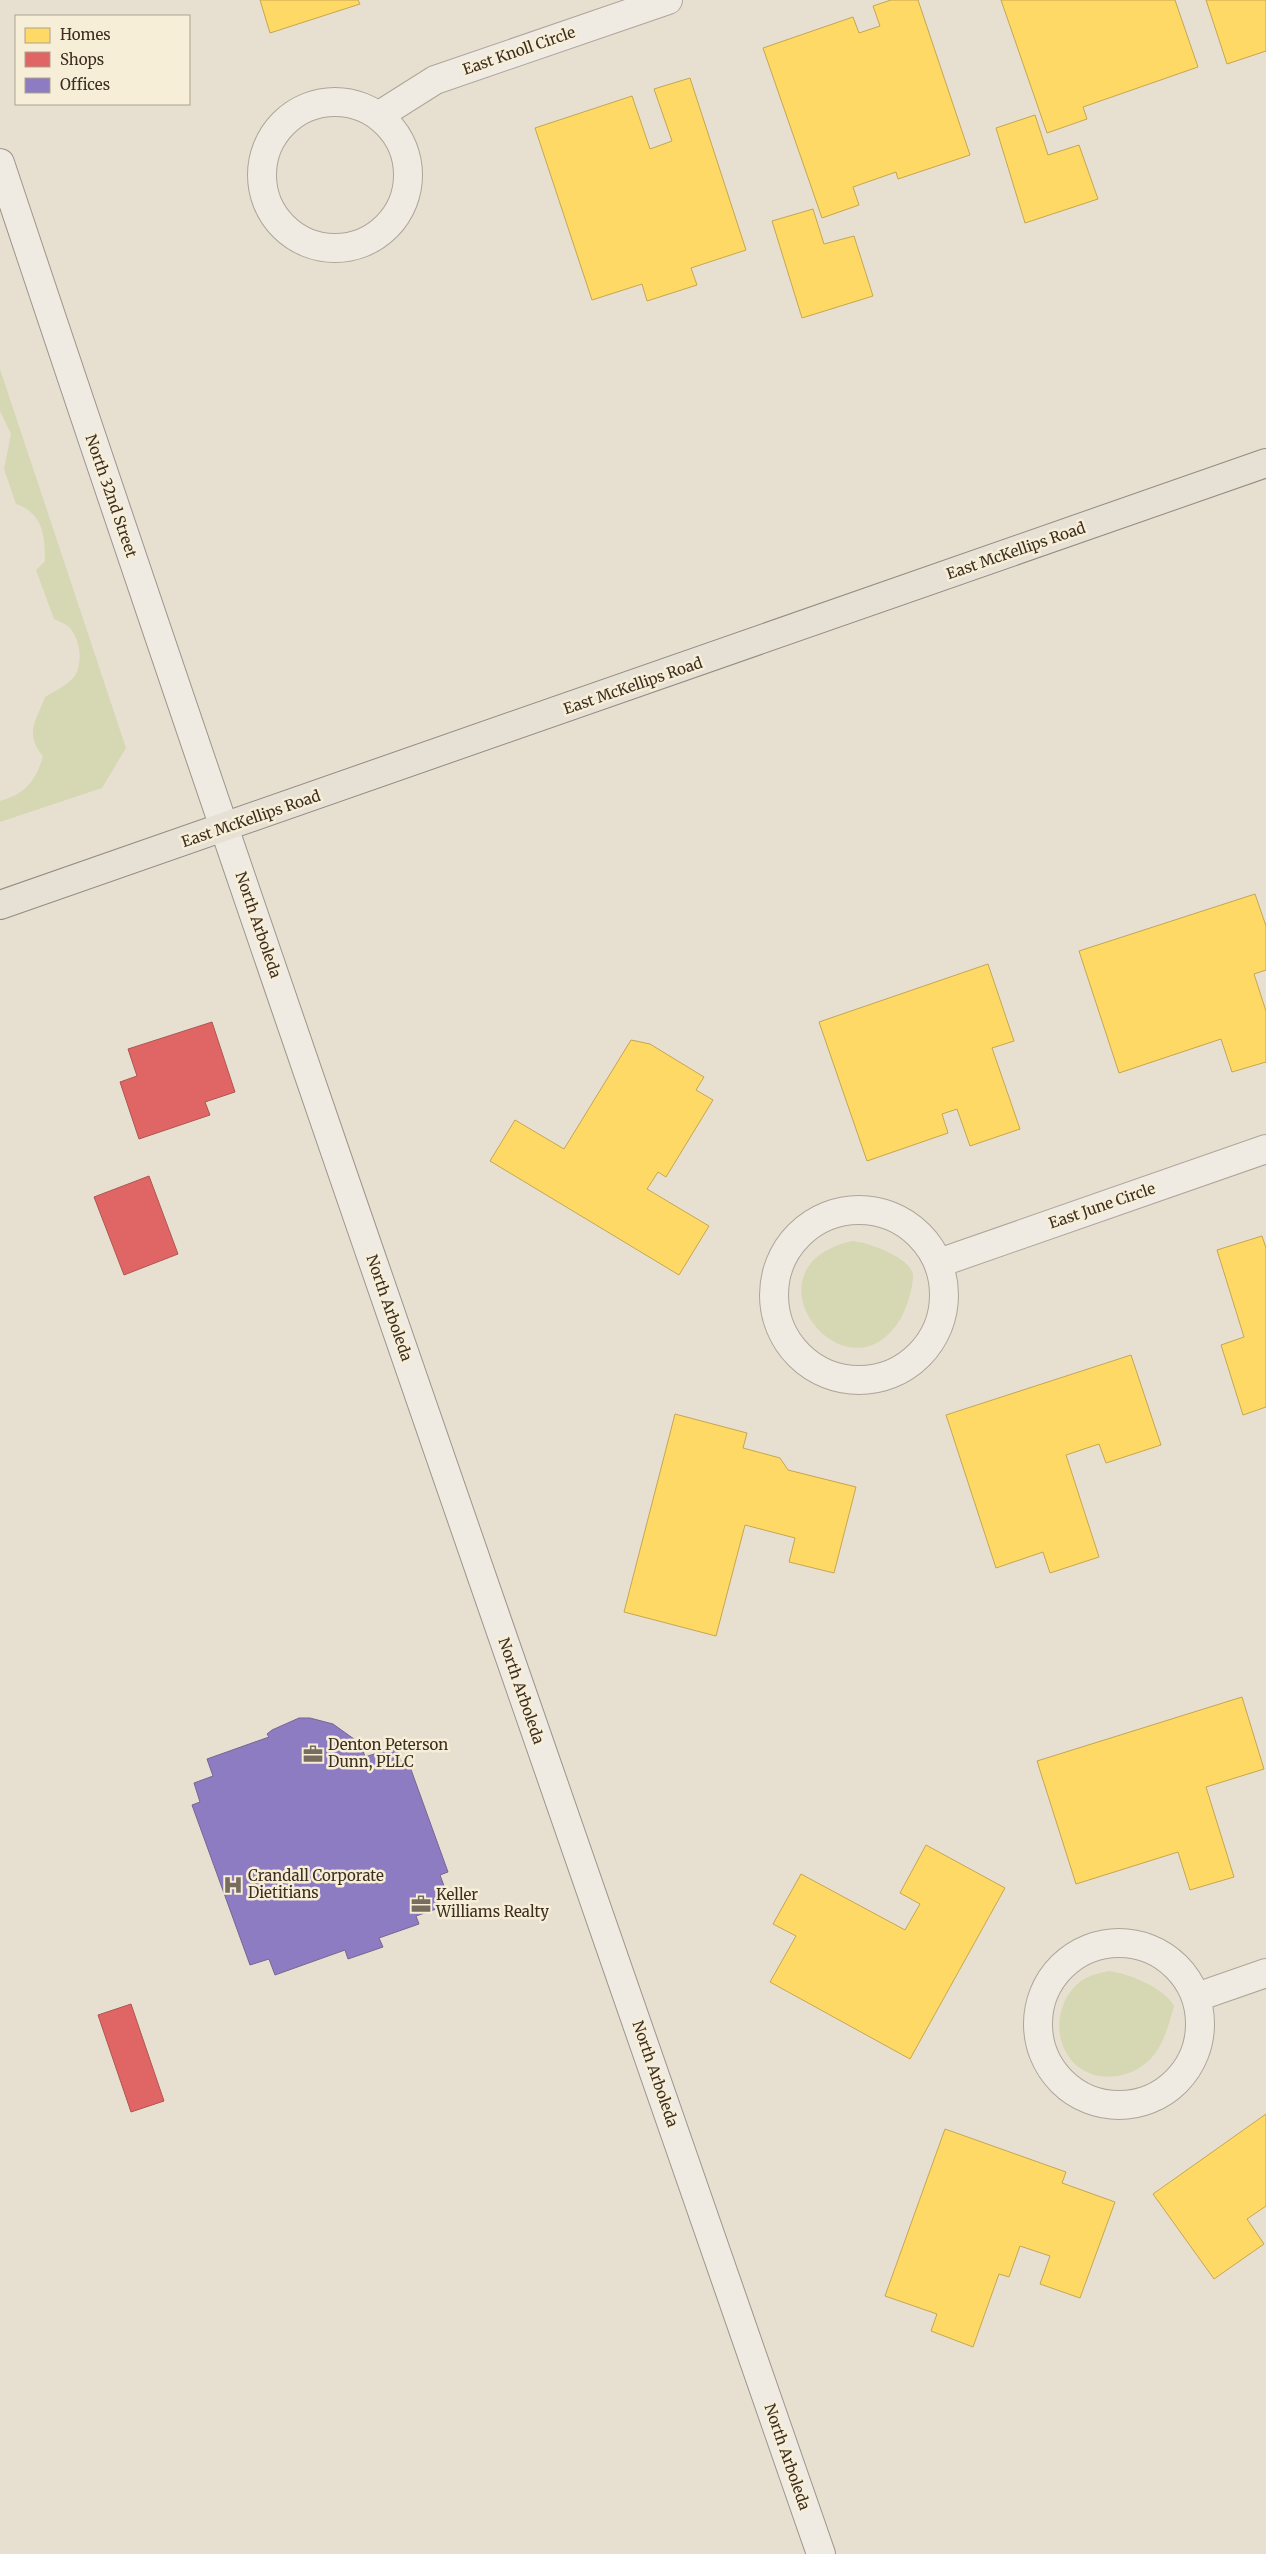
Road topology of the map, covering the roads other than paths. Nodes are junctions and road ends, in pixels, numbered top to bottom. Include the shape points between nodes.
1 (668, 0) edge
2 (378, 116) junction
3 (0, 163) edge
4 (1266, 463) edge
5 (225, 828) junction
6 (0, 906) edge
7 (1266, 1149) edge
8 (938, 1263) junction
9 (1266, 1973) edge
10 (1197, 1997) junction
11 (820, 2554) edge

1 - 2 street, East Knoll Circle via 435,80
2 - 2 street via 346,102 321,103 298,112 279,128 266,148 261,171 263,194 273,216 289,233 309,244 332,249 357,246 379,234 396,217 406,194 409,170 403,146 390,125
3 - 5 street, North 32nd Street
4 - 5 main road, East McKellips Road
5 - 6 main road, East McKellips Road
5 - 11 street, North Arboleda
7 - 8 street, East June Circle
8 - 8 street via 921,1234 900,1219 875,1210 848,1210 823,1217 796,1238 785,1252 775,1276 773,1302 779,1328 794,1351 815,1368 841,1379 868,1380 895,1373 918,1358 935,1335 944,1310 945,1282
9 - 10 street
10 - 10 street via 1185,1974 1164,1955 1139,1944 1110,1942 1083,1950 1060,1967 1045,1990 1037,2017 1040,2043 1050,2067 1068,2087 1090,2100 1116,2105 1142,2102 1165,2091 1189,2066 1197,2050 1202,2025

